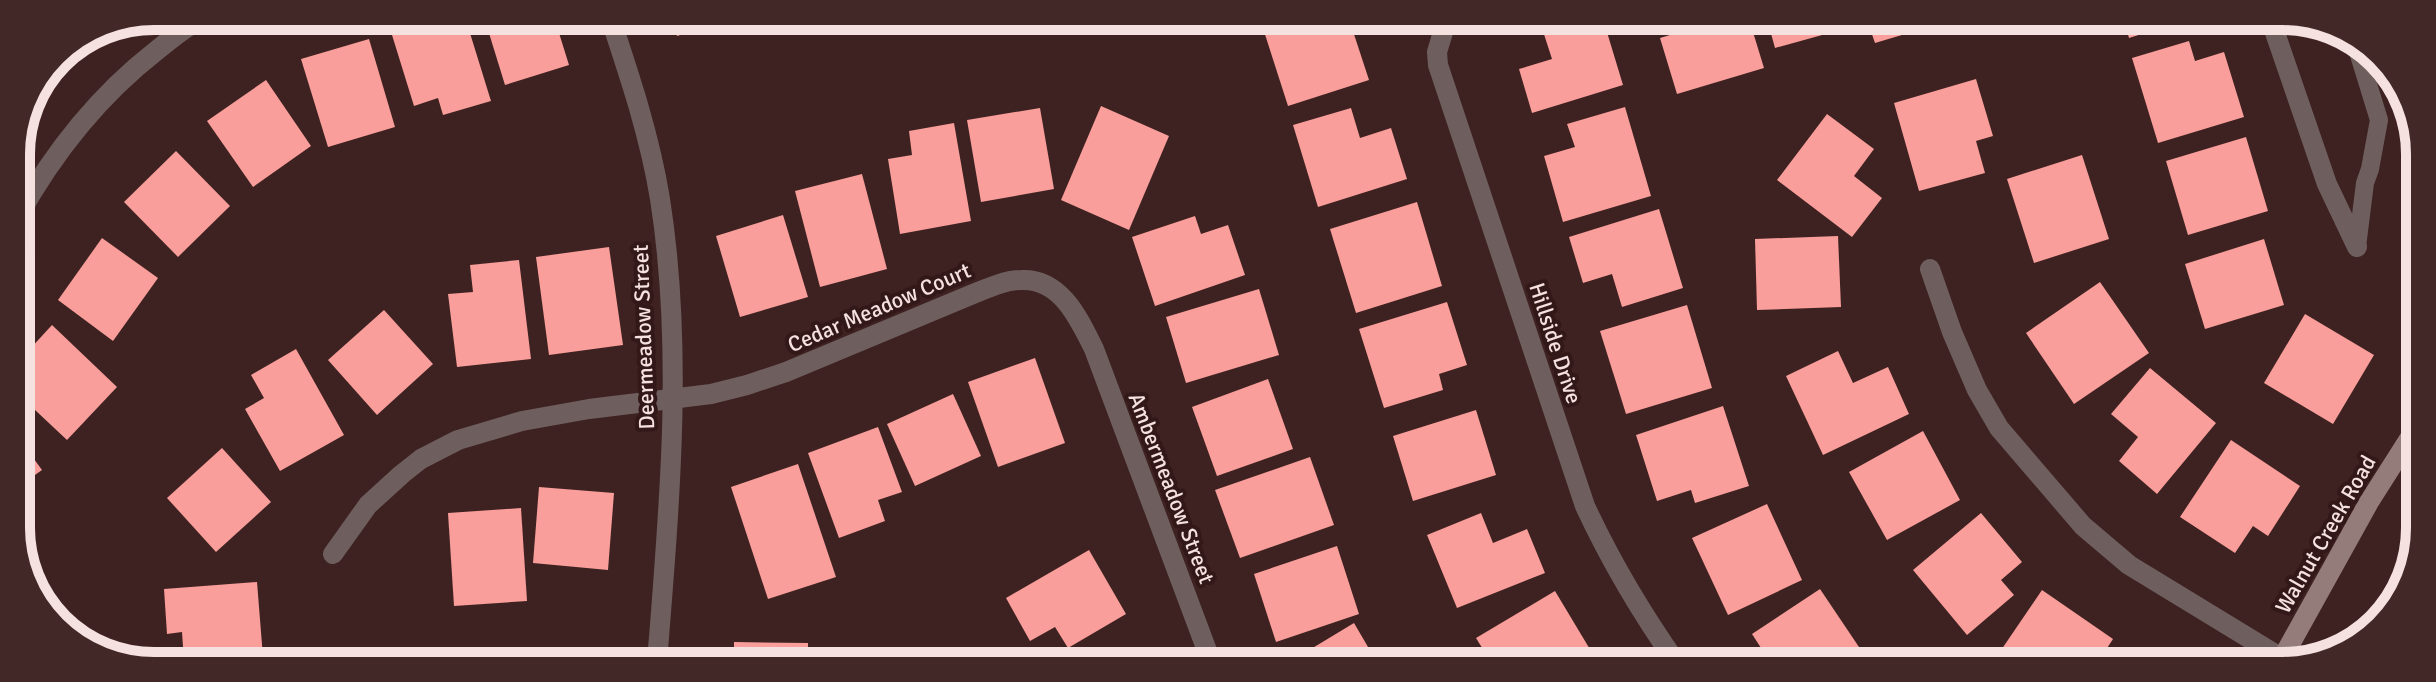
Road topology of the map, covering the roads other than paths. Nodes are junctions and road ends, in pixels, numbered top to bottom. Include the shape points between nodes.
1 (183, 30) edge
2 (614, 30) edge
3 (1444, 30) edge
4 (2274, 30) edge
5 (2360, 58) edge
6 (30, 197) edge
7 (2357, 247) joint
8 (1930, 269) dead end
9 (1085, 331) joint
10 (671, 399) junction
11 (2406, 444) edge
12 (333, 554) dead end
13 (658, 652) edge
14 (1208, 652) edge
15 (1669, 652) edge
16 (2267, 652) edge
17 (2290, 652) edge

1 - 6 street via 78,125
2 - 10 street, Deermeadow Street via 660,201 670,296
3 - 15 street, Hillside Drive via 1438,65 1585,506
4 - 7 street via 2327,184
5 - 7 lane via 2379,120
8 - 16 street via 1964,361 1999,428 2083,526 2129,565
9 - 10 street, Cedar Meadow Court via 1059,293 1019,279 760,381
9 - 14 street, Ambermeadow Street
10 - 12 street, Cedar Meadow Court via 522,421 458,440 421,459 368,505
10 - 13 street, Deermeadow Street via 671,488
11 - 17 street, Walnut Creek Road

